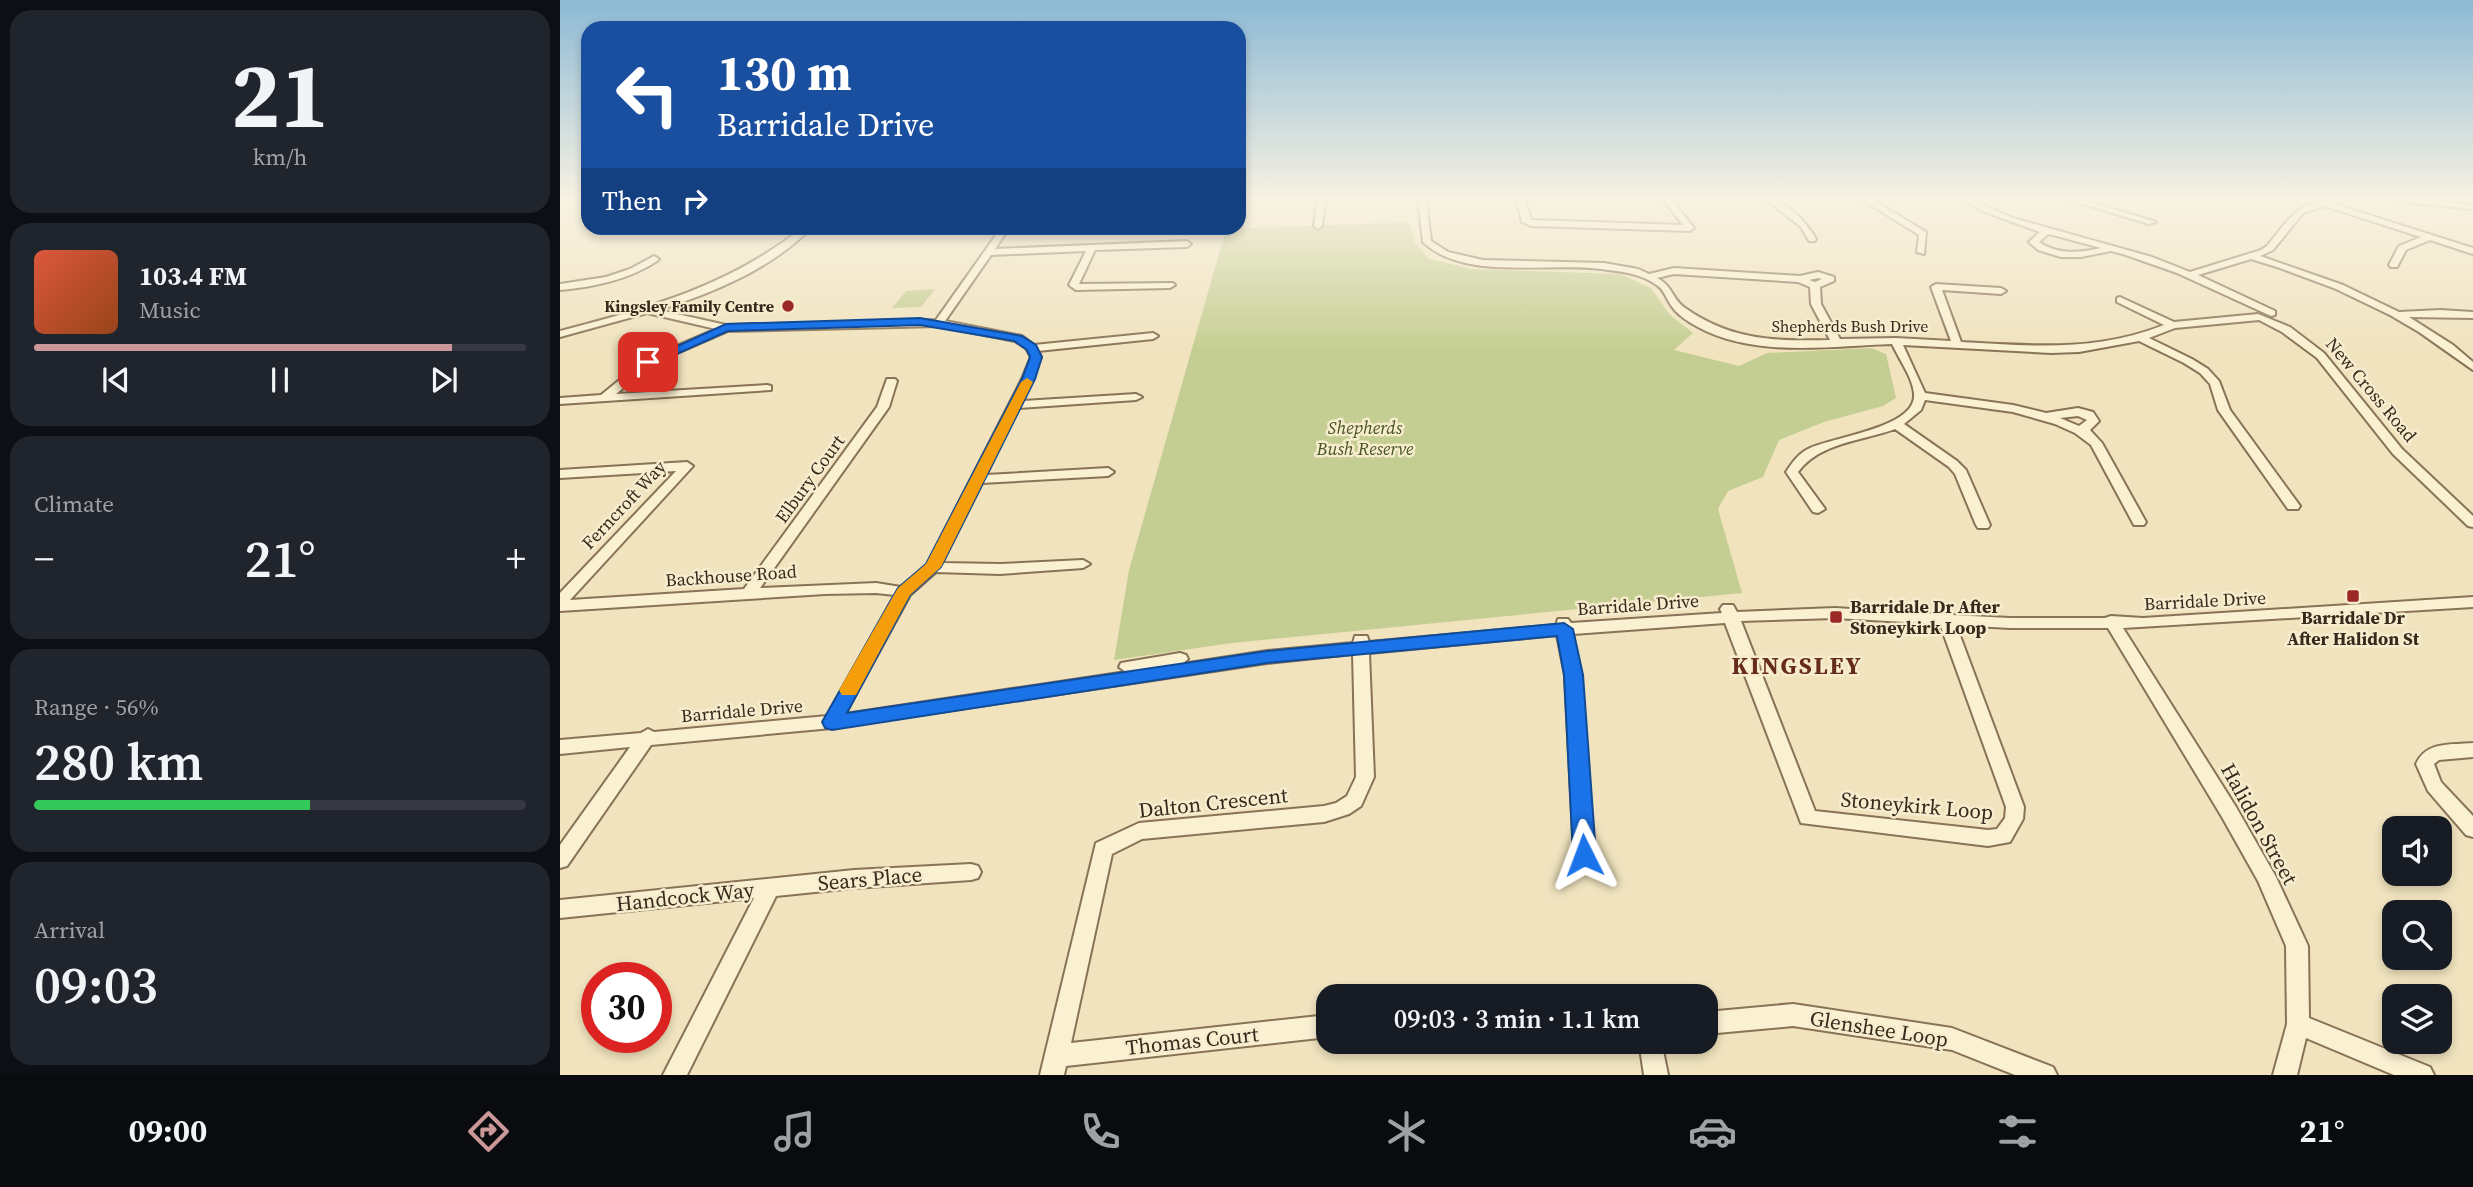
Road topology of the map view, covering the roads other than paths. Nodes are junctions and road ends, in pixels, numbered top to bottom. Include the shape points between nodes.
1 (779, 250) edge
2 (1036, 250) edge
3 (1091, 250) edge
4 (1439, 250) edge
5 (2045, 250) edge
6 (2105, 250) edge
7 (2114, 250) edge
8 (2265, 250) edge
9 (2401, 250) edge
10 (988, 252) joint
11 (2250, 256) junction
12 (654, 259) dead end
13 (2394, 265) dead end
14 (2189, 275) junction
15 (1651, 276) junction
16 (1800, 279) junction
17 (1170, 285) dead end
18 (1815, 286) junction
19 (560, 287) edge
20 (2001, 291) dead end
21 (2120, 300) dead end
22 (664, 310) junction
23 (2395, 315) junction
24 (2473, 315) edge
25 (2266, 316) junction
26 (939, 323) junction
27 (2173, 325) junction
28 (726, 328) junction
29 (560, 334) edge
30 (1153, 336) dead end
31 (2140, 338) junction
32 (1896, 341) junction
33 (1837, 343) junction
34 (1957, 344) junction
35 (1032, 348) junction
36 (2473, 367) edge
37 (891, 381) dead end
38 (767, 388) dead end
39 (1920, 396) junction
40 (605, 397) junction
41 (1136, 397) dead end
42 (560, 401) edge
43 (1015, 405) junction
44 (2043, 415) junction
45 (1897, 425) junction
46 (2086, 434) junction
47 (1108, 471) dead end
48 (560, 474) edge
49 (976, 479) junction
50 (2293, 506) dead end
51 (1818, 509) dead end
52 (2473, 512) edge
53 (2140, 522) dead end
54 (2473, 523) edge
55 (1983, 525) dead end
56 (1083, 564) dead end
57 (933, 567) junction
58 (904, 592) junction
59 (749, 593) junction
60 (2473, 595) edge
61 (2473, 602) edge
62 (560, 604) edge
63 (1729, 613) junction
64 (1944, 613) junction
65 (2110, 620) junction
66 (1564, 625) junction
67 (1362, 643) junction
68 (835, 717) junction
69 (649, 734) junction
70 (560, 738) edge
71 (560, 747) edge
72 (2473, 750) edge
73 (2473, 829) edge
74 (1584, 855) dead end
75 (560, 860) edge
76 (971, 872) dead end
77 (770, 888) junction
78 (560, 909) edge
79 (1718, 1022) edge
80 (2298, 1024) junction
81 (1316, 1028) edge
82 (1652, 1054) edge
83 (1055, 1065) edge
84 (675, 1075) edge
85 (1656, 1075) edge
86 (2045, 1075) edge
87 (2285, 1075) edge
88 (2422, 1075) edge

1 - 22 street
2 - 10 street
3 - 17 street via 1074,285 1079,288
4 - 15 street via 1483,262 1622,268
5 - 6 street, New Cross Road via 2085,255
7 - 14 street, New Cross Road
8 - 11 street
9 - 13 street
10 - 26 street
11 - 14 street
11 - 23 street via 2326,282
12 - 19 street via 597,282
14 - 25 street, New Cross Road
14 - 25 street, New Cross Road
15 - 16 street via 1674,271
15 - 33 street, Shepherds Bush Drive via 1664,285 1684,313 1714,331 1754,341
16 - 18 street
16 - 18 street via 1818,275 1830,279
18 - 33 street via 1816,304
20 - 34 street via 1936,287
21 - 27 street
22 - 28 street
22 - 29 street via 646,310
23 - 24 street
23 - 36 street
25 - 27 street, Shepherds Bush Drive
25 - 52 street, New Cross Road via 2324,349 2400,442
25 - 54 street, New Cross Road via 2334,367 2388,441
26 - 28 street
26 - 35 street via 1018,338
27 - 31 street, Shepherds Bush Drive
28 - 40 street via 648,362
30 - 35 street
31 - 34 street, Shepherds Bush Drive via 2060,350
31 - 50 street via 2204,371 2215,383 2224,410
32 - 33 street, Shepherds Bush Drive
32 - 34 street, Shepherds Bush Drive
32 - 39 street
35 - 43 street via 1036,357
37 - 59 street, Elbury Court via 883,407
38 - 40 street
39 - 44 street
39 - 45 street via 1916,411
40 - 42 street
41 - 43 street
43 - 49 street
44 - 46 street
44 - 46 street via 2084,412 2093,421 2083,429
45 - 51 street via 1815,449 1801,458 1792,472
45 - 55 street via 1961,473
46 - 53 street via 2096,443
47 - 49 street
48 - 62 street, Ferncroft Way via 687,466
49 - 57 street
56 - 57 street
57 - 58 street
58 - 59 street, Backhouse Road via 876,588
58 - 68 street
59 - 62 street, Backhouse Road
60 - 65 street, Barridale Drive
61 - 65 street, Barridale Drive via 2272,617
63 - 64 street, Barridale Drive
63 - 64 street, Stoneykirk Loop via 1808,818 2003,836 2014,820 2015,807
63 - 66 street, Barridale Drive
64 - 65 street, Barridale Drive via 2010,623
65 - 80 street, Halidon Street via 2266,877 2297,946
66 - 67 street, Barridale Drive
66 - 74 street via 1573,675
67 - 68 street, Barridale Drive via 984,701
67 - 83 street, Dalton Crescent via 1366,776 1354,801 1324,814 1139,831 1103,849
68 - 69 street, Barridale Drive
69 - 70 street, Barridale Drive
69 - 71 street, Barridale Drive
69 - 75 street
72 - 73 street via 2436,753 2424,764 2434,786
76 - 77 street, Sears Place
77 - 78 street, Handcock Way
77 - 84 street, Handcock Way
79 - 86 street, Glenshee Loop via 1793,1015 1952,1039
80 - 87 street, Halidon Street
80 - 88 street
81 - 83 street, Thomas Court
82 - 85 street

